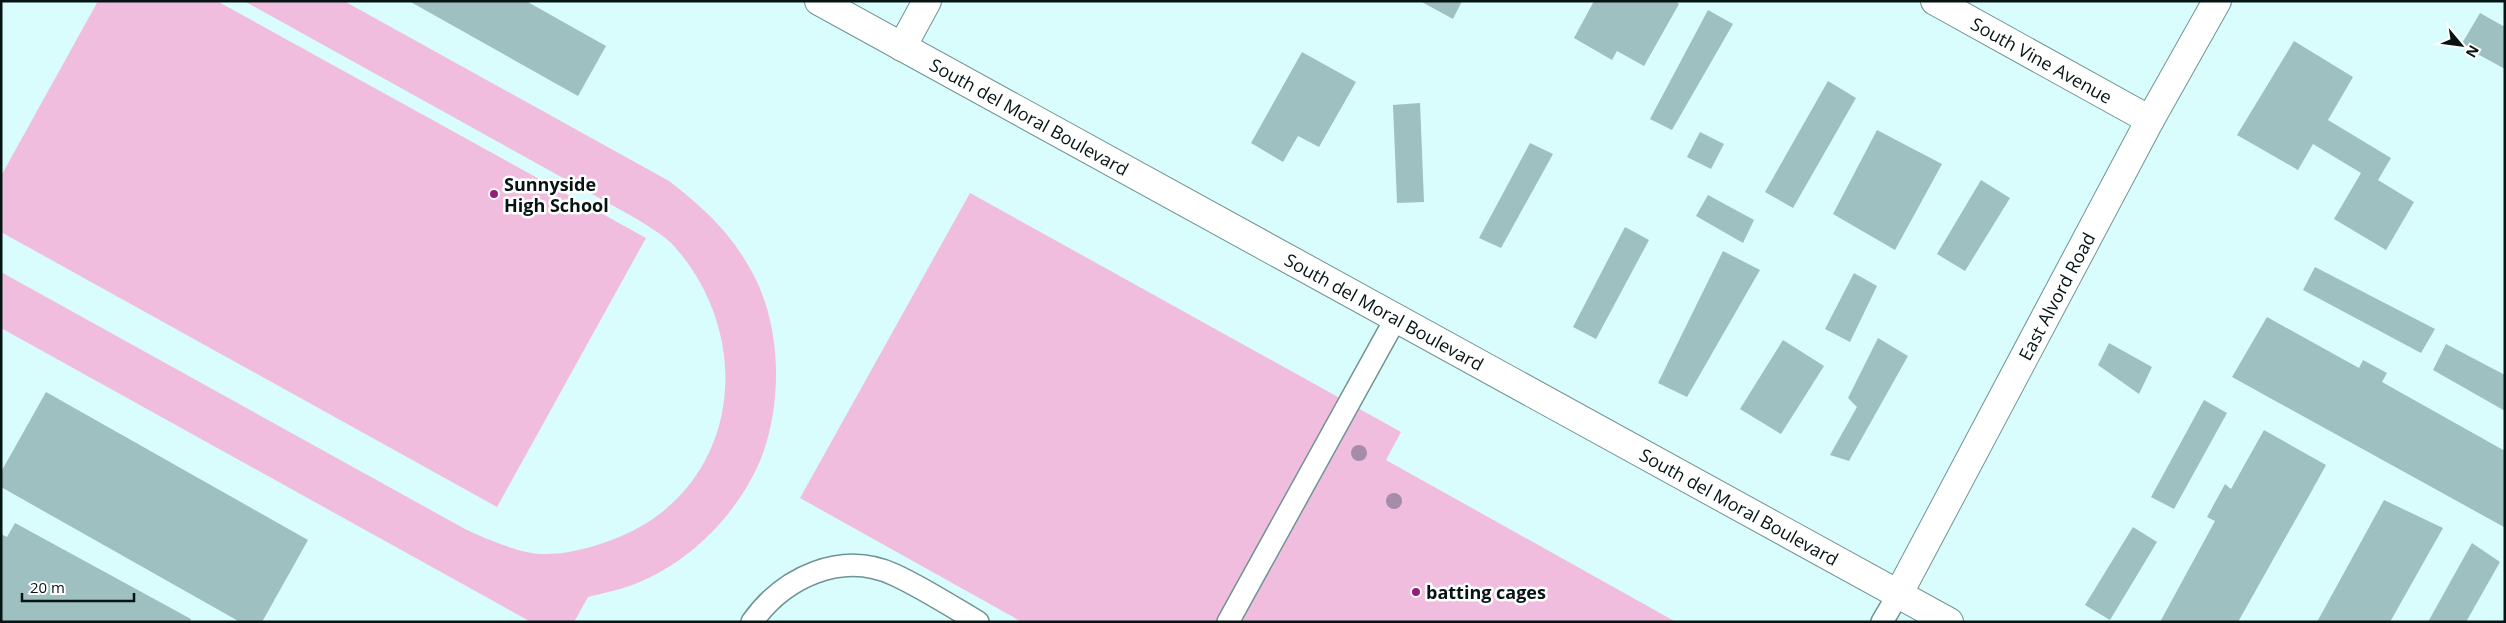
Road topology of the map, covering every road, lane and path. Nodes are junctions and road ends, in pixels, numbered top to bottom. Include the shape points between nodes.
1 (820, 1) edge
2 (927, 1) edge
3 (1935, 1) edge
4 (2217, 1) edge
5 (902, 47) junction
6 (2150, 120) junction
7 (1396, 318) junction
8 (1898, 593) junction
9 (752, 622) edge
10 (978, 622) edge
11 (1228, 622) edge
12 (1882, 622) edge
13 (1949, 622) edge

1 - 5 street, South del Moral Boulevard
2 - 5 street
3 - 6 street, South Vine Avenue
4 - 6 street, East Alvord Road
5 - 7 street, South del Moral Boulevard
6 - 8 street, East Alvord Road
7 - 8 street, South del Moral Boulevard
7 - 11 lane
8 - 12 lane
8 - 13 street, South del Moral Boulevard
9 - 10 lane via 780,590 811,573 843,565 894,574

